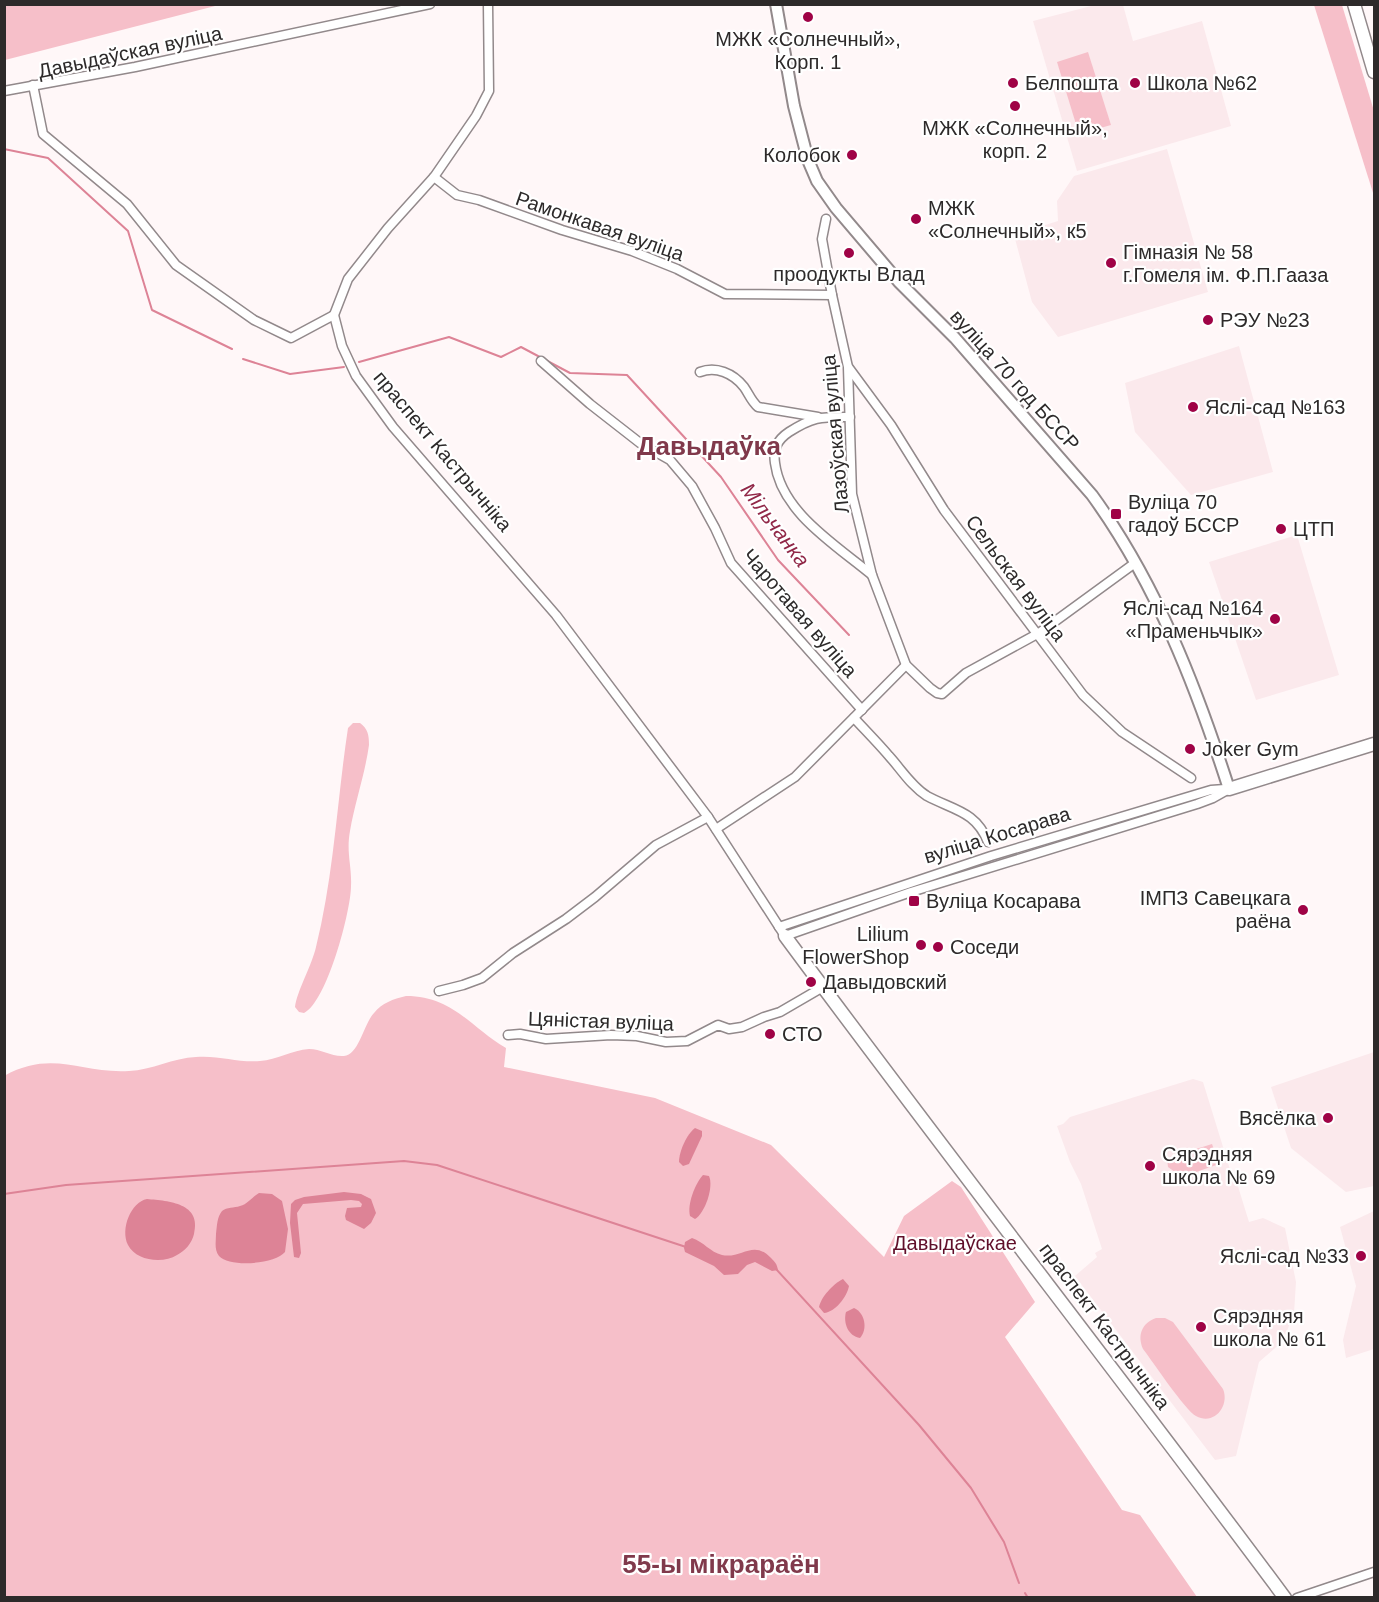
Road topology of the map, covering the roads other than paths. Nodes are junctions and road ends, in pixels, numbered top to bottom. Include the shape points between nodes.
1 (430, 4) edge
2 (488, 4) edge
3 (776, 4) edge
4 (1354, 4) edge
5 (1374, 72) edge
6 (33, 86) junction
7 (4, 91) edge
8 (434, 177) junction
9 (826, 219) dead end
10 (832, 295) junction
11 (334, 315) junction
12 (542, 361) dead end
13 (848, 367) junction
14 (700, 372) dead end
15 (818, 417) junction
16 (850, 417) junction
17 (1135, 563) junction
18 (872, 575) junction
19 (1039, 633) junction
20 (906, 665) junction
21 (862, 710) junction
22 (854, 718) junction
23 (1374, 744) edge
24 (1191, 778) dead end
25 (1229, 789) junction
26 (708, 817) junction
27 (716, 829) junction
28 (988, 842) dead end
29 (782, 931) junction
30 (823, 987) junction
31 (439, 991) dead end
32 (508, 1035) dead end
33 (1374, 1572) edge
34 (1285, 1598) edge
35 (1298, 1598) edge

1 - 6 street, Давыдаўская вуліца
2 - 8 street via 489,91
3 - 17 street, вуліца 70 год БССР via 796,115 817,181 899,282 955,338 1092,495
4 - 5 main road
6 - 7 street
6 - 11 street, Давыдаўская вуліца via 43,134 127,204 176,265 254,320 291,338
8 - 10 street, Рамонкавая вуліца via 457,195 632,251 725,294
8 - 11 street via 348,279
9 - 10 street, Лазоўская вуліца via 822,239
10 - 13 street, Лазоўская вуліца
11 - 26 street, праспект Кастрычніка via 356,376 393,427 556,615
12 - 21 street, Чаротавая вуліца via 640,443 670,460 692,486 731,564
13 - 16 street, Лазоўская вуліца
13 - 19 street, Сельская вуліца via 891,425 944,510
14 - 15 street via 710,368 729,374 758,407
15 - 16 street
15 - 18 street via 783,436 777,444 776,468 784,493 801,515
16 - 18 street, Лазоўская вуліца via 852,494
17 - 19 street
17 - 25 street, вуліца 70 год БССР via 1179,652
18 - 20 street, Лазоўская вуліца
19 - 20 street, Лазоўская вуліца via 966,673 942,694
19 - 24 street, Сельская вуліца via 1064,671 1112,723
20 - 21 street
21 - 22 street
22 - 27 street via 795,777
22 - 28 street via 910,782 926,795 965,813 982,828
23 - 25 main road, вуліца Косарава
25 - 29 street, вуліца Косарава via 1197,804
26 - 27 street, праспект Кастрычніка
26 - 31 street via 656,845 595,897 482,978
27 - 29 street, праспект Кастрычніка
29 - 30 main road, праспект Кастрычніка
30 - 32 street, Цяністая вуліца via 780,1012 742,1027 729,1029 718,1025 687,1041 610,1035 546,1039
30 - 34 main road, праспект Кастрычніка
33 - 35 street

